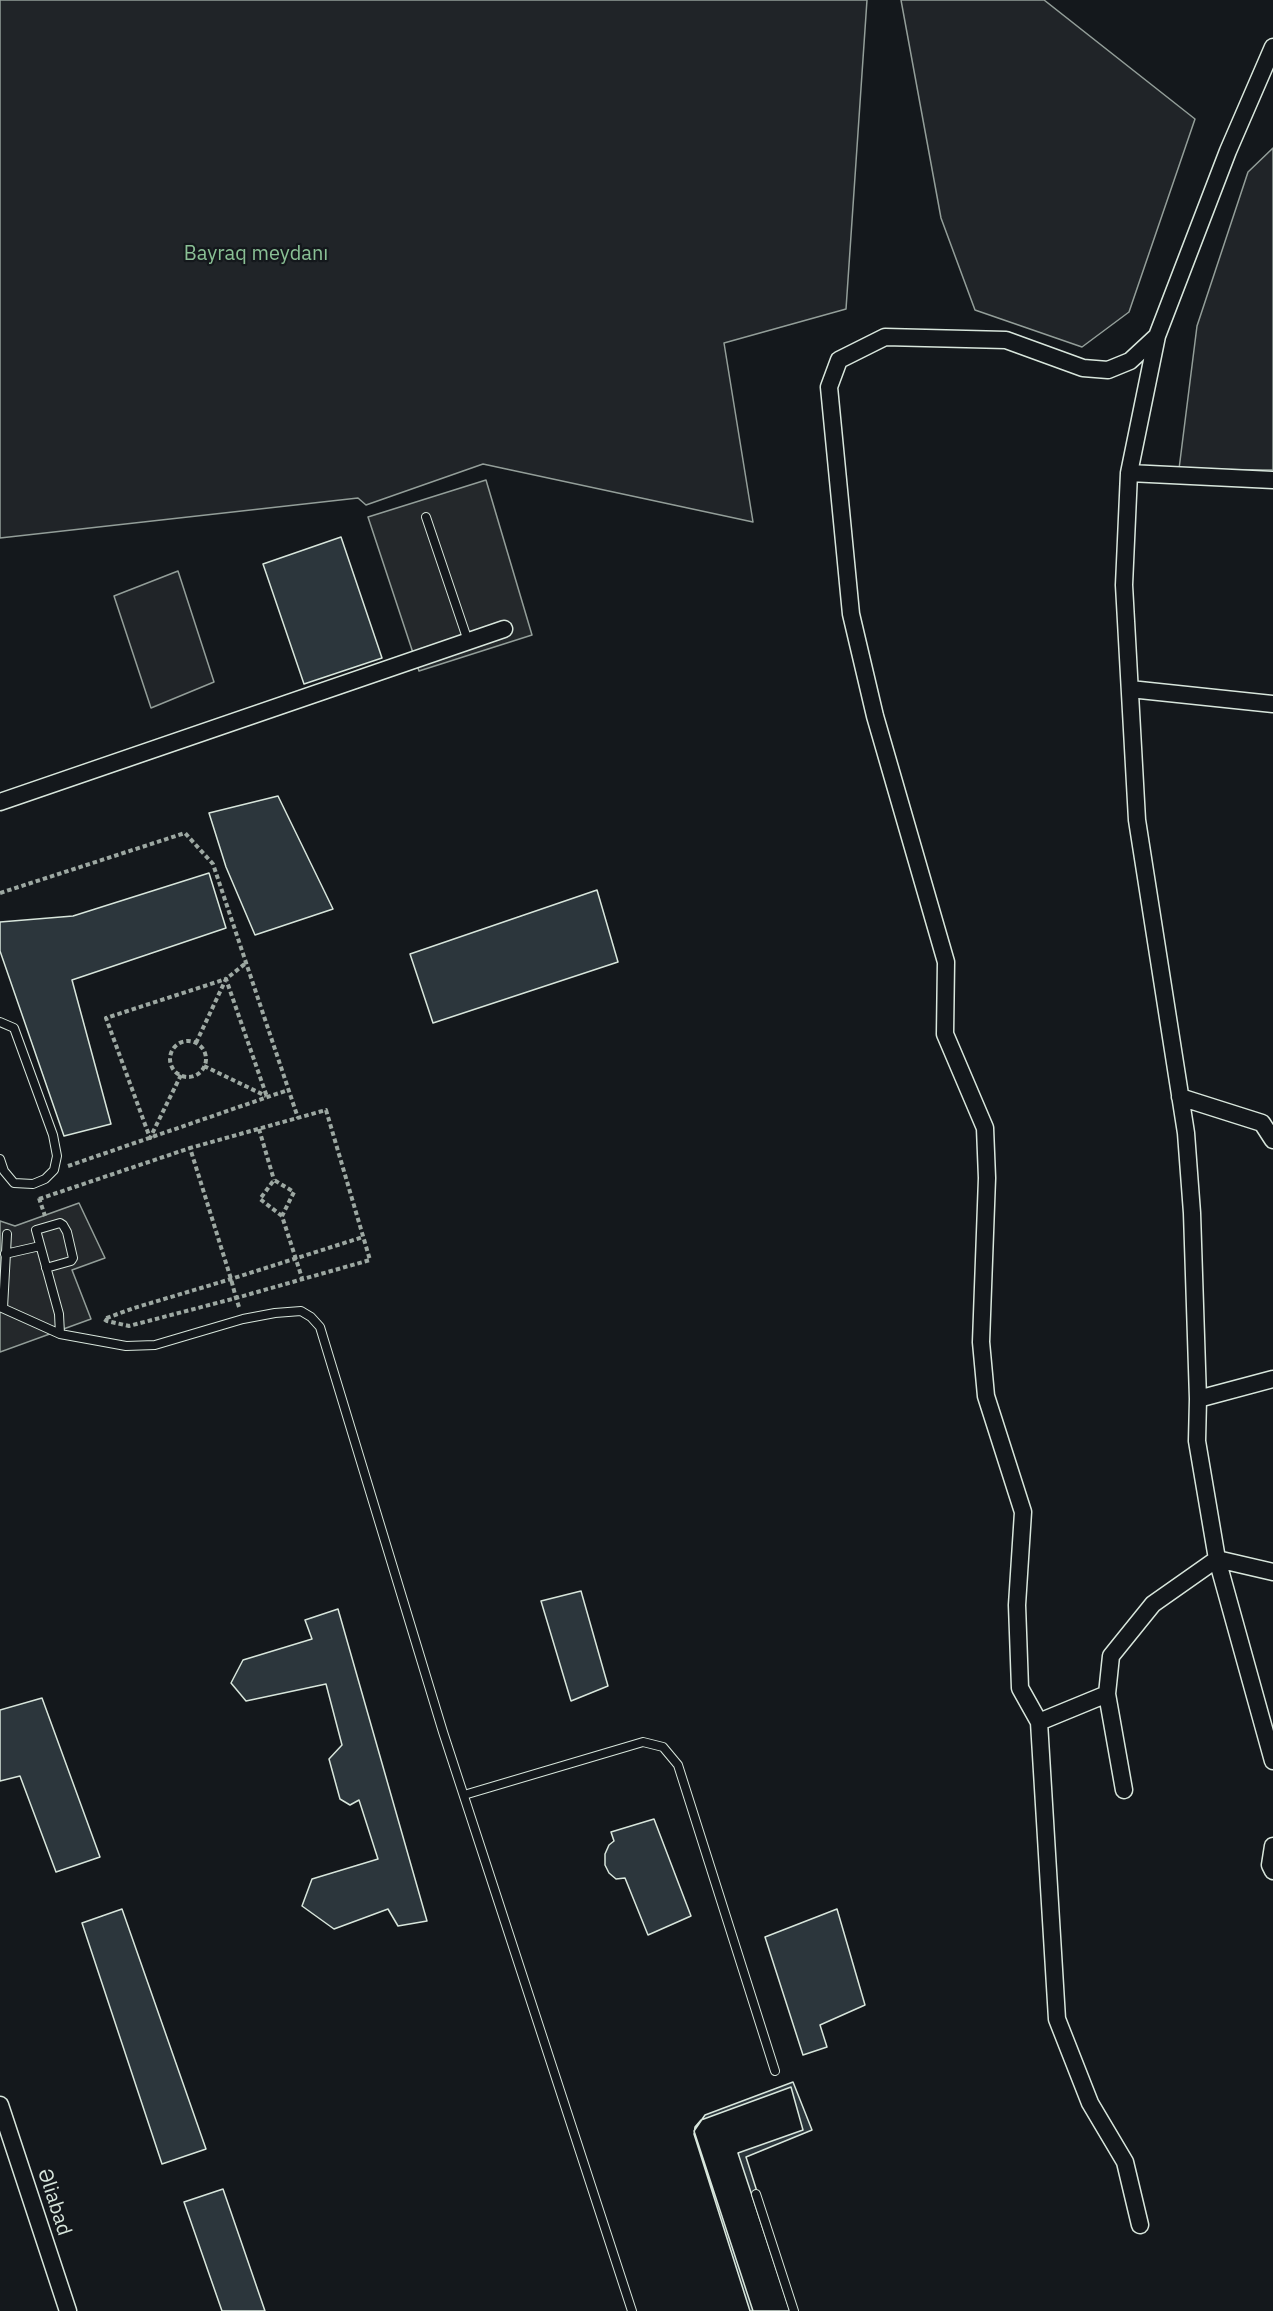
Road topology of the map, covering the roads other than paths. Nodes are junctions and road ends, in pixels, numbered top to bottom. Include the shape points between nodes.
1 (1273, 47) edge
2 (1157, 336) junction
3 (1129, 473) junction
4 (1273, 480) edge
5 (426, 517) dead end
6 (504, 629) dead end
7 (468, 641) junction
8 (1130, 689) junction
9 (1273, 704) edge
10 (0, 802) edge
11 (0, 1022) edge
12 (1180, 1097) junction
13 (1273, 1140) edge
14 (0, 1159) edge
15 (7, 1234) dead end
16 (40, 1246) junction
17 (5, 1254) junction
18 (46, 1268) junction
19 (2, 1307) edge
20 (60, 1334) junction
21 (1273, 1379) edge
22 (1198, 1399) junction
23 (1218, 1559) junction
24 (1273, 1572) edge
25 (1107, 1694) junction
26 (1039, 1722) junction
27 (1273, 1761) edge
28 (1124, 1790) dead end
29 (464, 1795) junction
30 (1273, 1846) edge
31 (1273, 1871) edge
32 (775, 2071) dead end
33 (0, 2105) edge
34 (756, 2194) dead end
35 (1140, 2224) dead end
36 (68, 2311) edge
37 (632, 2311) edge
38 (794, 2311) edge

1 - 2 street via 1228,151
2 - 3 street
2 - 26 street via 1130,361 1108,370 1083,368 1006,340 885,337 839,360 829,387 850,614 875,716 946,962 945,1034 985,1128 981,1342 986,1396 1023,1512 1017,1605 1020,1688
3 - 4 street
3 - 8 street via 1124,585
5 - 7 lane
6 - 7 street
7 - 10 street
8 - 9 street
8 - 12 street via 1137,820
11 - 14 lane via 15,1028 57,1156 54,1170 33,1184 14,1183
12 - 13 street via 1262,1123
12 - 22 street via 1192,1213
15 - 17 lane
16 - 17 lane
16 - 18 lane
16 - 18 lane via 36,1230 63,1225 73,1258
17 - 19 lane
18 - 20 lane via 59,1314
19 - 20 lane
20 - 29 lane via 126,1346 155,1345 243,1319 301,1311 320,1327
21 - 22 street
22 - 23 street via 1197,1441
23 - 24 street
23 - 25 street via 1153,1604 1111,1656
23 - 27 street
25 - 26 street
25 - 28 street
26 - 35 street via 1057,2019 1090,2103 1125,2162
29 - 32 lane via 643,1742 663,1747 678,1765
29 - 37 lane
30 - 31 street
33 - 36 street, Əliabad
34 - 38 lane

